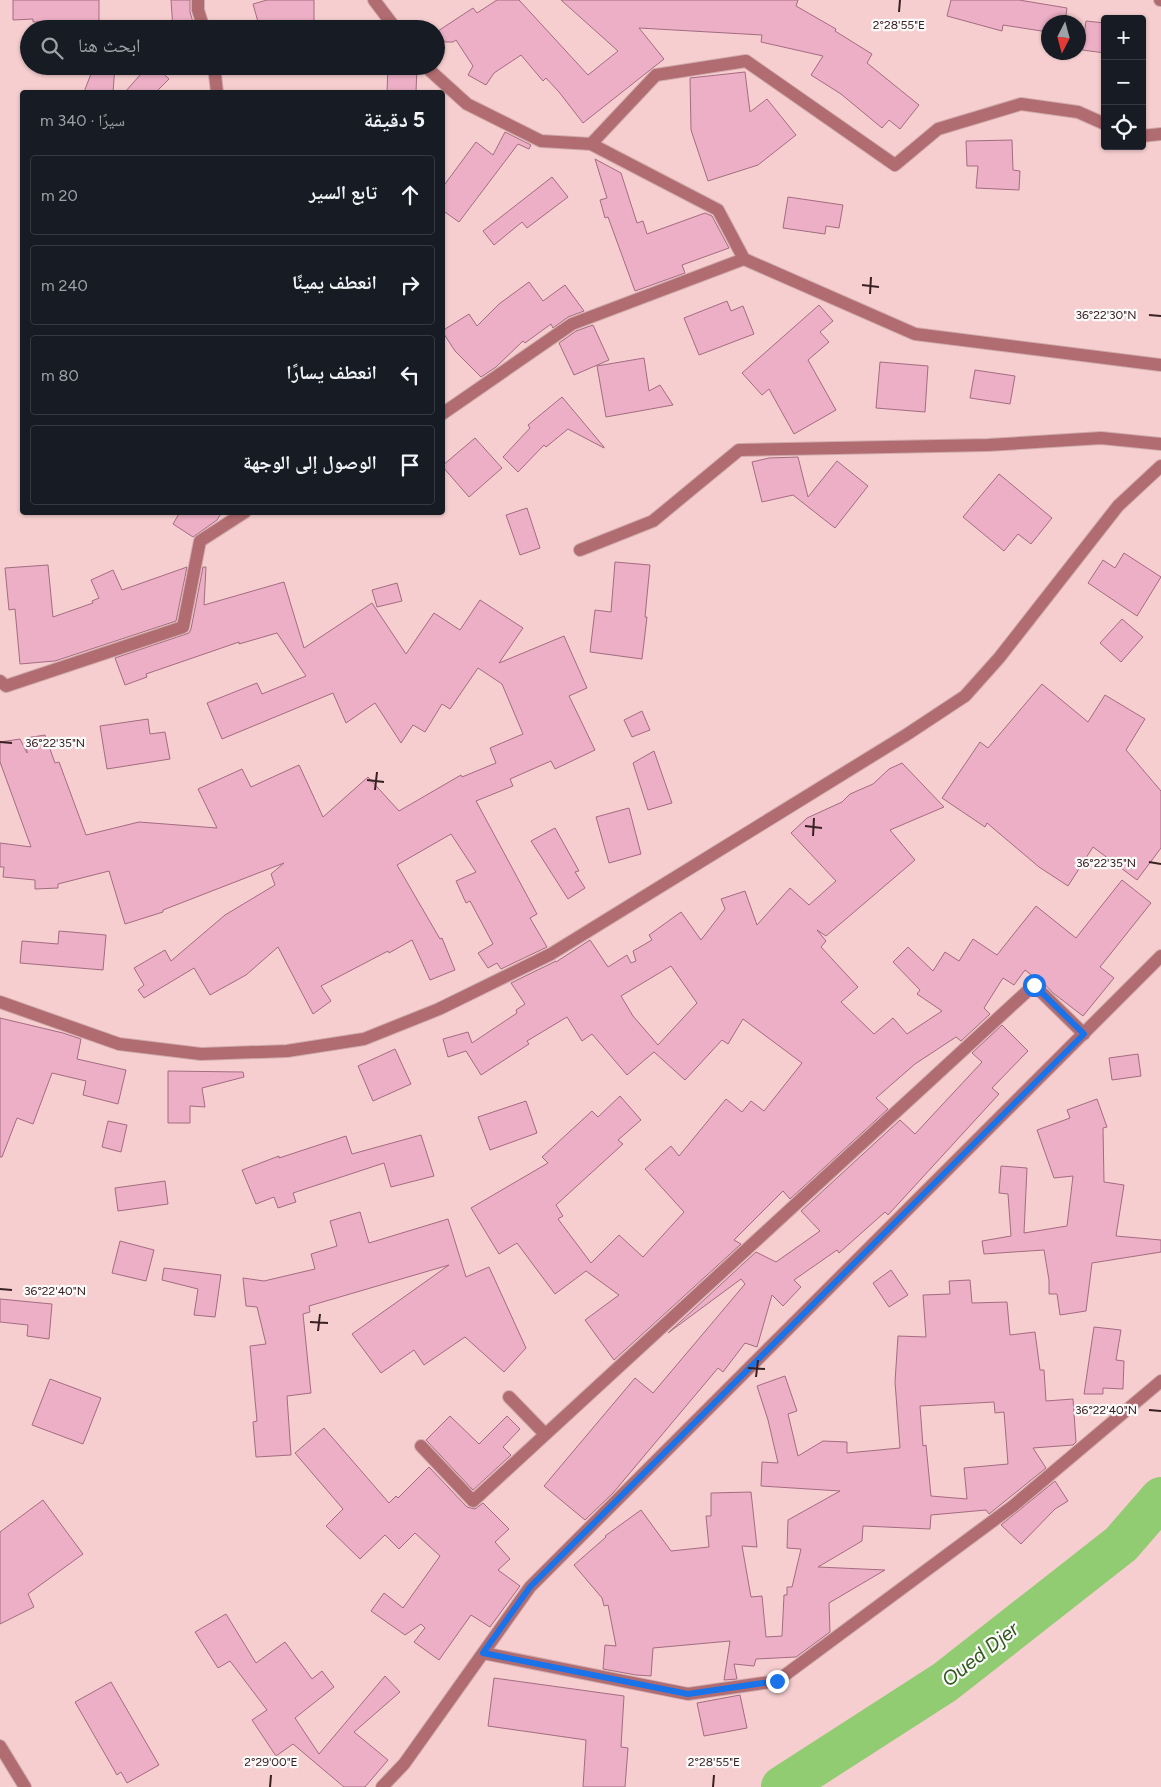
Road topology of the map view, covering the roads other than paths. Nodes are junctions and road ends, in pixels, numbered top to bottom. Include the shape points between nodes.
1 (198, 0) edge
2 (374, 0) edge
3 (201, 20) edge
4 (389, 20) edge
5 (215, 75) edge
6 (435, 75) edge
7 (217, 90) edge
8 (1101, 122) edge
9 (1161, 134) edge
10 (1146, 136) edge
11 (591, 144) junction
12 (744, 258) junction
13 (1161, 365) edge
14 (445, 412) edge
15 (1161, 444) edge
16 (1161, 466) edge
17 (240, 515) edge
18 (580, 550) dead end
19 (0, 681) edge
20 (1161, 956) edge
21 (0, 1002) edge
22 (1084, 1034) junction
23 (1161, 1381) edge
24 (509, 1397) dead end
25 (545, 1434) junction
26 (421, 1446) dead end
27 (483, 1653) junction
28 (0, 1746) edge
29 (25, 1787) edge
30 (382, 1787) edge

1 - 3 street
2 - 4 street
5 - 7 street
6 - 11 street via 467,104 541,141
8 - 11 street via 1078,112 1021,104 938,129 895,165 746,61 656,75
9 - 10 street
11 - 12 street via 718,210
12 - 13 street via 915,334
12 - 14 street via 572,324
15 - 18 street via 1101,438 988,445 739,450 653,521
16 - 21 street via 1118,506 999,658 965,696 906,736 551,954 439,1009 364,1039 287,1051 202,1054 119,1044
17 - 19 street via 200,542 183,627 6,686
20 - 22 street
22 - 25 street via 1034,985
22 - 27 street via 530,1587
23 - 27 street via 1013,1506 777,1681 688,1694
24 - 25 street
25 - 26 street via 473,1501
27 - 30 street via 404,1764
28 - 29 street

